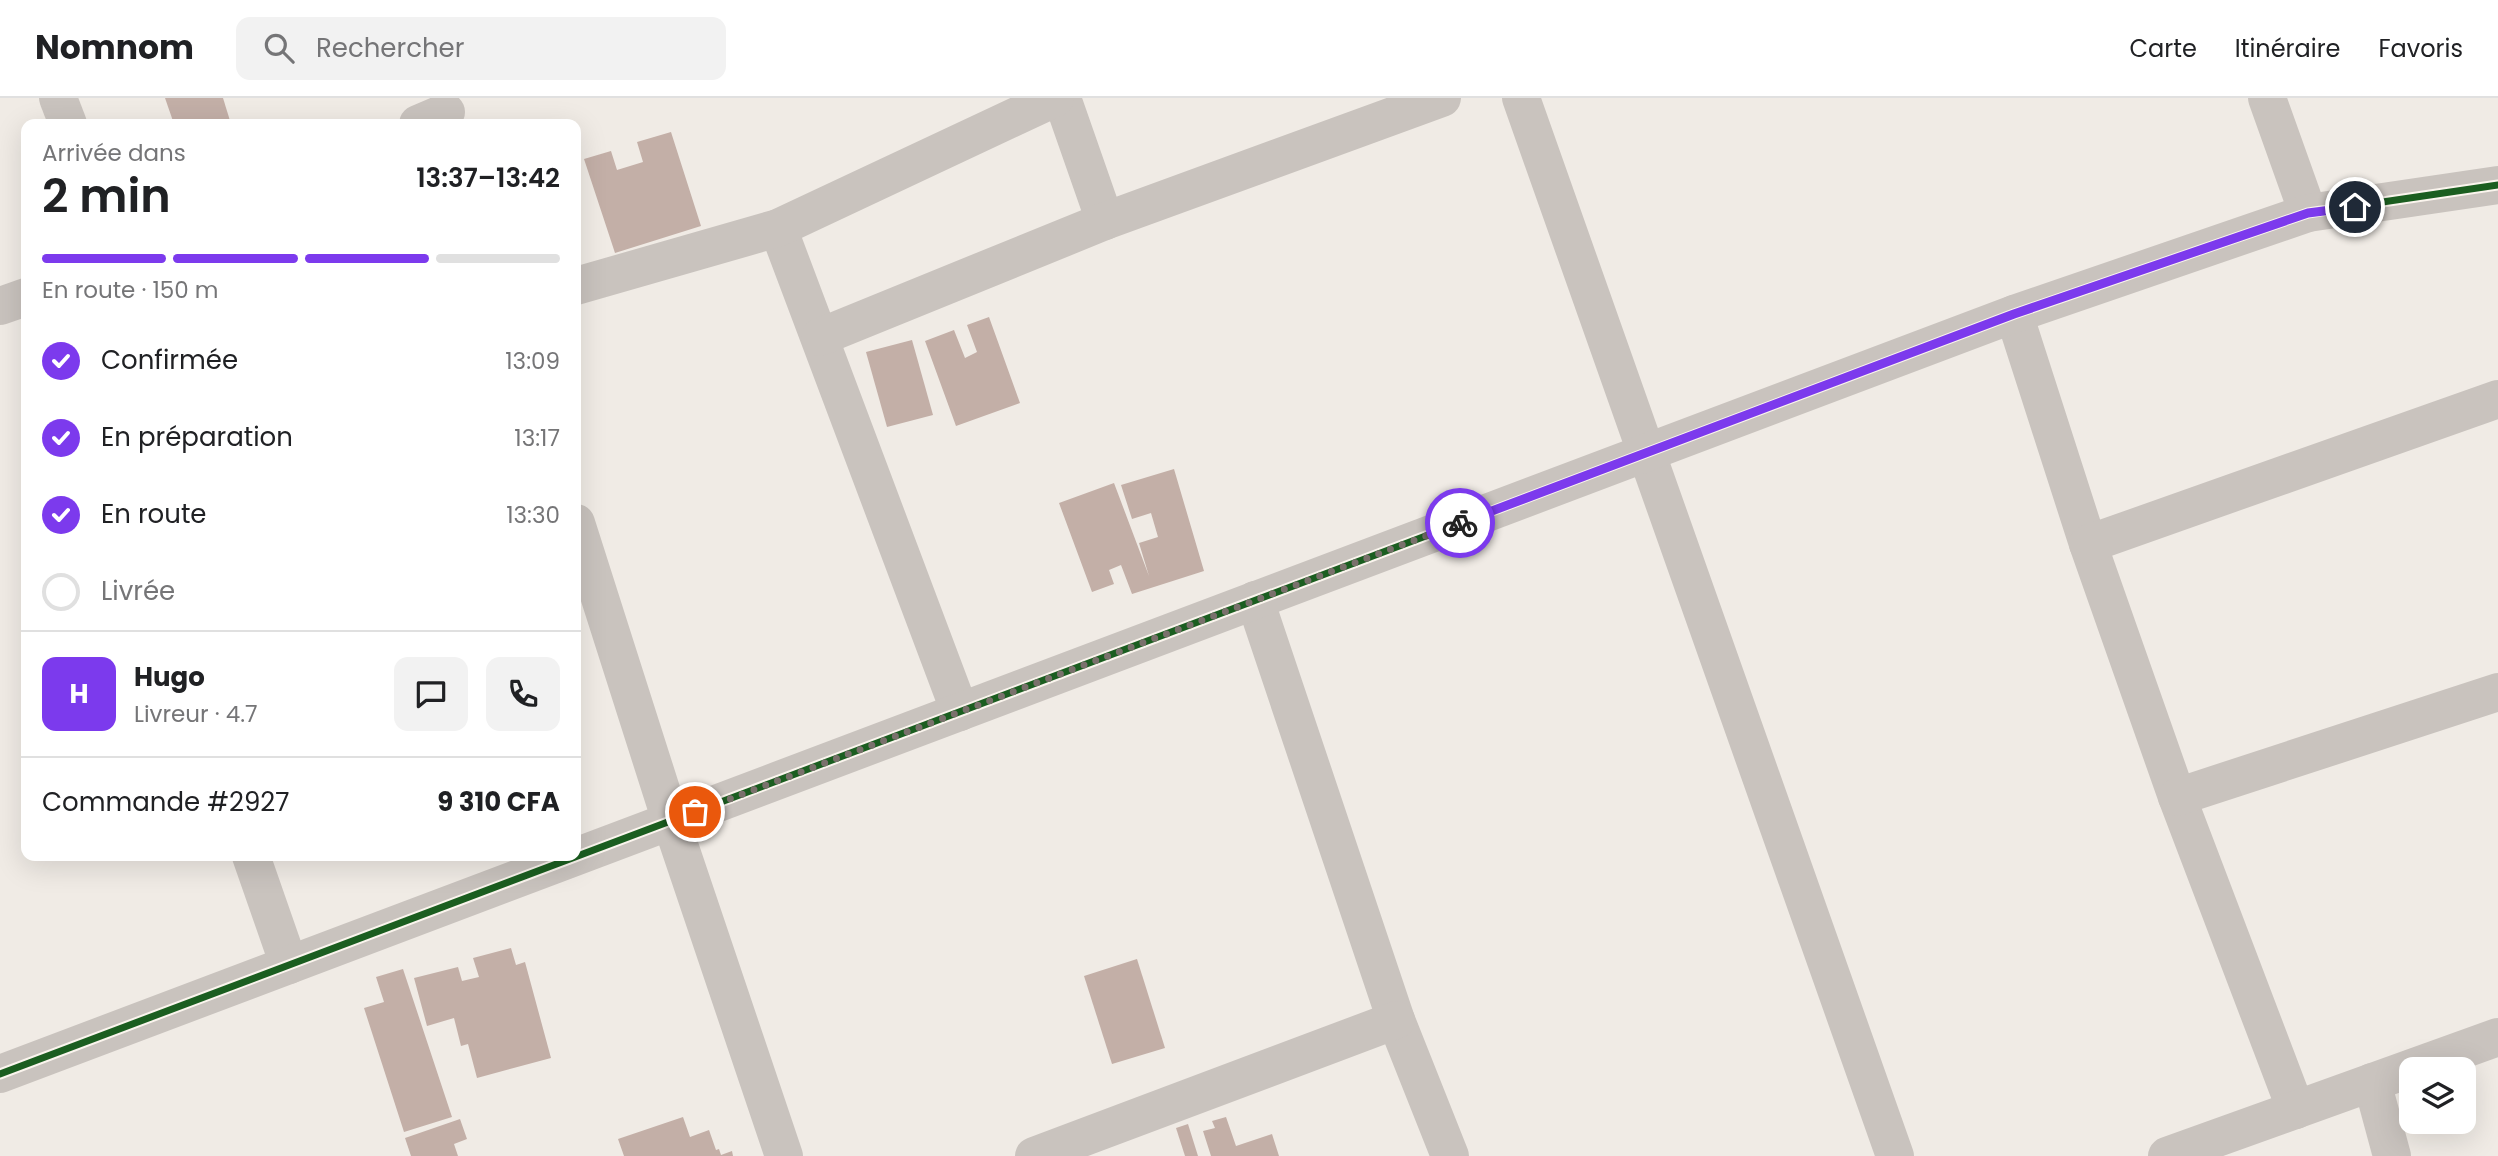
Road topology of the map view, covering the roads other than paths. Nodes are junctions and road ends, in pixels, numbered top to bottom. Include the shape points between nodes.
1 (58, 98) edge
2 (1055, 98) edge
3 (1062, 98) edge
4 (1442, 98) edge
5 (1521, 98) edge
6 (2267, 98) edge
7 (66, 119) edge
8 (2498, 186) edge
9 (2308, 213) junction
10 (1105, 221) junction
11 (778, 228) junction
12 (581, 285) edge
13 (21, 299) edge
14 (0, 306) edge
15 (2014, 314) junction
16 (820, 337) junction
17 (2498, 399) edge
18 (1646, 453) junction
19 (581, 539) edge
20 (2088, 544) junction
21 (1255, 600) junction
22 (2498, 692) edge
23 (960, 712) junction
24 (2177, 797) junction
25 (671, 821) junction
26 (581, 855) edge
27 (253, 861) edge
28 (565, 861) edge
29 (289, 965) junction
30 (1396, 1020) junction
31 (2498, 1037) edge
32 (0, 1074) edge
33 (2372, 1082) junction
34 (2295, 1110) junction
35 (784, 1156) edge
36 (1034, 1156) edge
37 (1450, 1156) edge
38 (1895, 1156) edge
39 (2167, 1156) edge
40 (2392, 1156) edge

1 - 7 street
2 - 11 street
3 - 10 street
4 - 10 street
5 - 18 street
6 - 9 street
8 - 9 street
9 - 15 street
10 - 16 street
11 - 12 street
11 - 16 street
13 - 14 street
15 - 18 street
15 - 20 street
16 - 23 street
17 - 20 street
18 - 21 street
18 - 38 street
19 - 25 street
20 - 24 street
21 - 23 street
21 - 30 street
22 - 24 street
23 - 25 street
24 - 34 street
25 - 26 street
25 - 35 street
27 - 29 street
28 - 29 street
29 - 32 street
30 - 36 street
30 - 37 street
31 - 33 street
33 - 34 street
33 - 40 street
34 - 39 street

